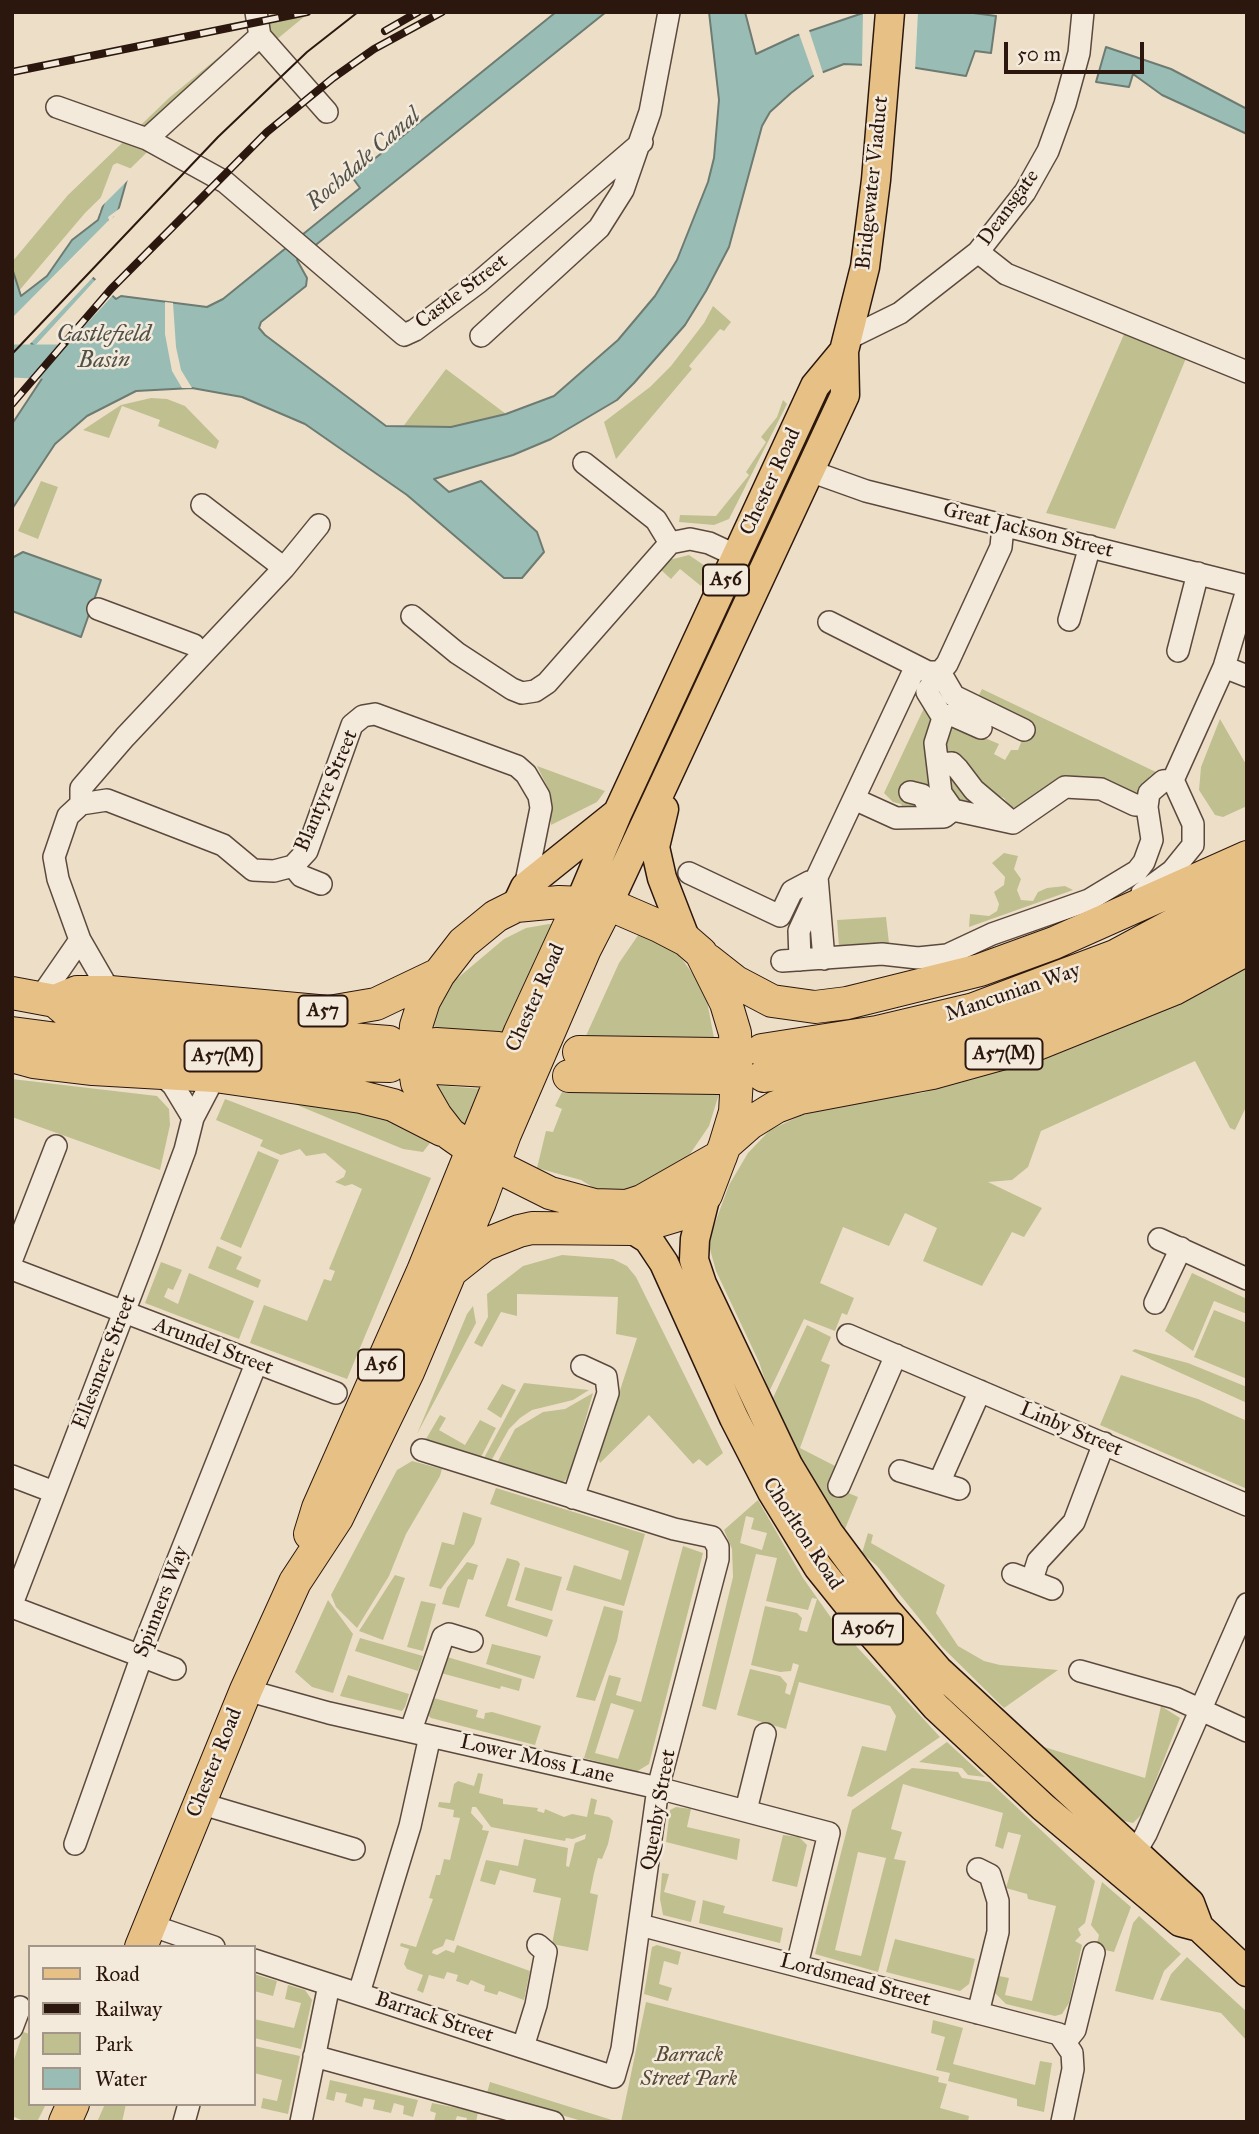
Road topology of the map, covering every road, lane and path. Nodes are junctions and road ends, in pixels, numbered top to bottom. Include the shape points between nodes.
1 (256, 12) edge
2 (669, 12) edge
3 (890, 12) edge
4 (1083, 12) edge
5 (260, 36) junction
6 (57, 107) dead end
7 (327, 112) dead end
8 (147, 139) junction
9 (642, 142) junction
10 (978, 252) junction
11 (481, 336) dead end
12 (845, 345) junction
13 (1247, 372) edge
14 (584, 463) dead end
15 (810, 471) junction
16 (202, 505) dead end
17 (319, 525) dead end
18 (1003, 526) junction
19 (670, 543) junction
20 (1090, 545) junction
21 (737, 556) junction
22 (284, 568) junction
23 (1198, 573) junction
24 (1247, 588) edge
25 (98, 609) dead end
26 (412, 616) dead end
27 (1069, 620) dead end
28 (829, 622) dead end
29 (194, 646) dead end
30 (1178, 651) dead end
31 (916, 666) junction
32 (1224, 667) junction
33 (938, 676) junction
34 (1247, 676) edge
35 (942, 715) junction
36 (981, 728) dead end
37 (1024, 730) dead end
38 (939, 764) junction
39 (674, 765) junction
40 (1173, 780) junction
41 (910, 792) dead end
42 (863, 803) dead end
43 (81, 804) junction
44 (1147, 804) junction
45 (618, 812) junction
46 (951, 812) junction
47 (1013, 823) junction
48 (1247, 857) edge
49 (293, 866) junction
50 (690, 873) dead end
51 (321, 884) dead end
52 (1247, 885) edge
53 (813, 886) junction
54 (521, 896) junction
55 (594, 903) junction
56 (1247, 919) edge
57 (1099, 925) junction
58 (80, 940) junction
59 (693, 947) junction
60 (1247, 949) edge
61 (824, 959) junction
62 (439, 974) junction
63 (36, 997) edge
64 (105, 1006) junction
65 (12, 1033) edge
66 (12, 1056) edge
67 (435, 1056) dead end
68 (494, 1059) dead end
69 (574, 1064) dead end
70 (717, 1066) dead end
71 (162, 1075) junction
72 (215, 1076) junction
73 (193, 1118) junction
74 (56, 1146) dead end
75 (472, 1149) junction
76 (723, 1151) junction
77 (706, 1195) junction
78 (594, 1205) junction
79 (632, 1229) junction
80 (1159, 1238) dead end
81 (1181, 1248) junction
82 (12, 1259) edge
83 (12, 1269) edge
84 (450, 1272) junction
85 (1247, 1279) edge
86 (1155, 1303) dead end
87 (125, 1312) junction
88 (848, 1335) dead end
89 (896, 1355) junction
90 (256, 1364) junction
91 (582, 1366) dead end
92 (980, 1391) junction
93 (336, 1393) dead end
94 (1104, 1443) junction
95 (422, 1450) dead end
96 (900, 1471) dead end
97 (12, 1476) edge
98 (839, 1486) dead end
99 (54, 1492) junction
100 (573, 1498) junction
101 (1247, 1505) edge
102 (295, 1582) junction
103 (1052, 1589) dead end
104 (1247, 1604) edge
105 (12, 1605) edge
106 (472, 1641) dead end
107 (140, 1655) junction
108 (175, 1669) dead end
109 (1080, 1671) dead end
110 (246, 1690) junction
111 (1202, 1708) junction
112 (1247, 1731) edge
113 (421, 1733) junction
114 (765, 1734) dead end
115 (658, 1788) junction
116 (199, 1803) junction
117 (746, 1811) junction
118 (75, 1844) dead end
119 (354, 1849) dead end
120 (1129, 1863) junction
121 (978, 1869) dead end
122 (640, 1925) junction
123 (145, 1936) edge
124 (201, 1945) edge
125 (538, 1945) dead end
126 (1094, 1953) dead end
127 (256, 1961) edge
128 (797, 1965) junction
129 (1247, 1972) edge
130 (329, 1985) junction
131 (359, 1993) junction
132 (21, 2008) edge
133 (978, 2013) junction
134 (12, 2028) edge
135 (1066, 2041) junction
136 (523, 2047) junction
137 (313, 2056) junction
138 (614, 2077) joint
139 (72, 2106) edge
140 (65, 2122) edge
141 (301, 2122) edge
142 (553, 2122) edge
143 (1062, 2122) edge

1 - 5 street
2 - 9 street
3 - 12 main road, Bridgewater Viaduct / A56 via 876,180 864,267
4 - 10 street, Deansgate via 1073,76 1048,151 1025,192
5 - 7 street
5 - 8 street
6 - 8 street, Castle Street
8 - 9 street, Castle Street via 225,182 404,335 479,282
9 - 11 street via 623,190 599,228
10 - 12 street, Deansgate via 900,313
10 - 13 street via 1006,274
12 - 15 main road, Chester Road / A56 via 845,395
12 - 21 main road, Chester Road / A56 via 815,386
14 - 19 street via 656,520
15 - 18 street, Great Jackson Street via 866,491
15 - 39 main road, Chester Road / A56
16 - 22 street
17 - 22 street
18 - 20 street, Great Jackson Street
18 - 33 street via 1001,547
19 - 21 street via 690,539
19 - 26 street via 535,691 512,689
20 - 23 street, Great Jackson Street
20 - 27 street
21 - 45 main road, Chester Road / A56
22 - 43 street via 81,788
23 - 24 street, Great Jackson Street
23 - 30 street
24 - 32 street
25 - 29 street
28 - 31 street
31 - 33 street
31 - 53 street
32 - 34 street
32 - 40 street
33 - 35 street via 926,692
33 - 37 street via 954,696
35 - 36 street
35 - 38 street via 935,743
38 - 46 street via 941,793
38 - 47 street via 952,763 974,790
39 - 55 main road, Chester Road / A56
39 - 59 main road via 655,847 662,878
40 - 44 street via 1154,786
40 - 57 street via 1193,824 1188,855
41 - 46 street
42 - 46 street via 896,818 944,817
43 - 49 street, Blantyre Street via 107,800 223,845 253,870
43 - 58 street via 68,816 54,857
44 - 47 street via 1135,805 1101,789 1065,786
44 - 61 street via 1152,840 1144,862 1090,900 947,955
45 - 54 main road
45 - 55 main road, Chester Road / A56
46 - 47 street
48 - 57 highway
49 - 51 street via 301,876
49 - 54 street, Blantyre Street via 307,851 352,725 375,714 517,766 526,774 541,808
50 - 53 street via 780,916 792,891
52 - 56 highway, Mancunian Way / A57(M) via 1115,956 986,1005 763,1063 880,1060 959,1042 1036,1018 1156,969
53 - 61 street
53 - 61 street via 791,961
54 - 55 highway
54 - 62 highway via 470,936
55 - 59 highway via 634,913
55 - 75 highway, Chester Road / A56 via 520,1032
57 - 59 highway via 980,970 847,1003 793,1006 756,994
58 - 63 street
58 - 64 street
59 - 76 highway via 726,1003 735,1033 737,1094
60 - 76 highway, A57(M) via 1174,989 1063,1035 932,1073 800,1098 776,1107 750,1123
62 - 64 highway, A57 via 376,1004 329,1012
62 - 75 highway via 416,1026 413,1058 417,1083 424,1099
63 - 64 highway, A57 via 70,1014
64 - 65 highway, A57(M) via 389,1054 302,1064
66 - 71 highway
67 - 68 highway
69 - 70 highway
71 - 72 highway
71 - 73 street
72 - 73 street, Ellesmere Street
72 - 75 highway via 377,1100 409,1112
73 - 87 street, Ellesmere Street
74 - 82 street
75 - 78 highway via 550,1193
75 - 84 highway, Chester Road / A56
75 - 102 highway, Chester Road / A56 via 318,1508
76 - 77 highway
76 - 78 highway via 642,1201 626,1206
77 - 79 highway via 685,1213
77 - 120 main road, Chorlton Road / A5067 via 695,1239 702,1284 776,1441 829,1533 938,1670
78 - 79 main road, Chorlton Road / A5067
79 - 84 highway, Chester Road / A56 via 531,1228 484,1245
79 - 120 main road, Chorlton Road / A5067 via 648,1239 664,1263 734,1418 818,1567 936,1707 1043,1807
80 - 81 street
81 - 85 street
81 - 86 street
83 - 87 street, Arundel Street
84 - 102 highway, Chester Road / A56 via 408,1372 337,1518
87 - 90 street, Arundel Street
87 - 99 street, Ellesmere Street
88 - 89 street, Linby Street
89 - 92 street, Linby Street
89 - 98 street
90 - 93 street, Arundel Street
90 - 107 street, Spinners Way
91 - 100 street via 606,1377 608,1393
92 - 94 street, Linby Street
92 - 96 street via 949,1486
94 - 101 street, Linby Street
94 - 103 street via 1074,1522 1022,1577
95 - 100 street
97 - 99 street
99 - 105 street, Ellesmere Street
100 - 115 street, Quenby Street via 687,1523 712,1536 718,1547
102 - 110 highway, Chester Road / A56
104 - 111 street
105 - 107 street
106 - 113 street via 449,1634 443,1637
107 - 108 street
107 - 118 street, Spinners Way
109 - 111 street via 1106,1670
110 - 113 street, Lower Moss Lane
110 - 116 highway, Chester Road / A56
111 - 112 street
111 - 120 street
113 - 115 street, Lower Moss Lane
113 - 131 street via 410,1826
114 - 117 street
115 - 117 street, Lower Moss Lane
115 - 122 street, Quenby Street
116 - 119 street
116 - 123 highway, Chester Road / A56
117 - 128 street, Lower Moss Lane via 829,1832
120 - 129 main road, Chorlton Road / A5067 via 1180,1922 1199,1927
121 - 133 street via 990,1875 998,1900 998,1932
122 - 128 street, Lordsmead Street
122 - 138 street, Quenby Street
123 - 124 street
125 - 136 street via 546,1952
126 - 135 street via 1075,2030
127 - 130 street, Barrack Street
128 - 133 street, Lordsmead Street
130 - 131 street, Barrack Street
130 - 137 street
131 - 136 street, Barrack Street
132 - 134 street
133 - 135 street, Lordsmead Street via 1047,2029
135 - 143 street via 1073,2069
136 - 138 street, Barrack Street
137 - 141 street
137 - 142 street
139 - 140 highway

